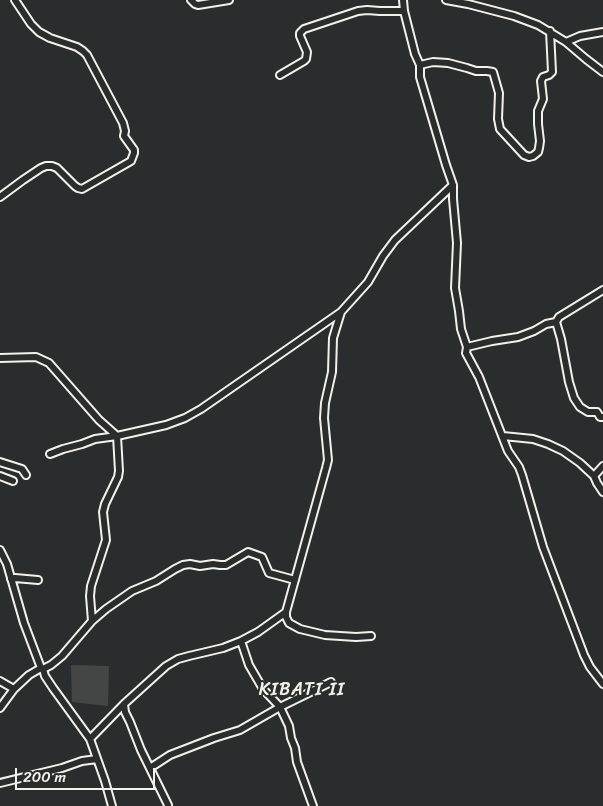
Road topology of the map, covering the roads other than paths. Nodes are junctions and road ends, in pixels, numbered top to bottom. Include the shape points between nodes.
1 (15, 0) edge
2 (191, 0) edge
3 (229, 0) edge
4 (403, 0) edge
5 (446, 0) edge
6 (404, 11) junction
7 (550, 31) junction
8 (603, 32) edge
9 (566, 42) junction
10 (420, 65) junction
11 (603, 72) edge
12 (280, 75) dead end
13 (454, 185) junction
14 (0, 197) edge
15 (603, 290) edge
16 (341, 312) junction
17 (556, 322) junction
18 (467, 347) junction
19 (0, 358) edge
20 (603, 417) edge
21 (117, 436) junction
22 (503, 436) junction
23 (50, 454) dead end
24 (0, 462) edge
25 (603, 466) edge
26 (26, 475) dead end
27 (0, 476) edge
28 (594, 476) junction
29 (13, 481) dead end
30 (603, 492) edge
31 (0, 550) edge
32 (4, 566) edge
33 (11, 579) junction
34 (38, 580) dead end
35 (295, 580) junction
36 (286, 612) junction
37 (92, 620) junction
38 (371, 636) dead end
39 (241, 641) junction
40 (42, 668) junction
41 (0, 681) edge
42 (331, 682) dead end
43 (603, 684) edge
44 (14, 689) junction
45 (124, 704) junction
46 (280, 707) junction
47 (0, 708) edge
48 (90, 739) junction
49 (97, 758) junction
50 (150, 765) junction
51 (0, 783) edge
52 (168, 805) edge
53 (112, 806) edge
54 (313, 806) edge

1 - 14 street via 38,32 77,47 87,55 123,123 124,136 134,153 131,161 82,189 57,168 46,166
2 - 3 street via 198,5
4 - 6 street
5 - 7 street via 514,16
6 - 10 street
6 - 12 street via 358,11 304,29 300,36 306,59
7 - 9 street
7 - 10 street via 552,72 541,81 540,141 538,152 533,156 524,156 498,126 500,97 493,72 448,63
8 - 9 street
9 - 11 street
10 - 13 street via 420,77
13 - 16 street via 395,240 368,282
13 - 18 street via 455,288 460,329
15 - 17 street
16 - 21 street via 201,409 166,425
16 - 35 street via 333,338 332,372 324,403 328,460
17 - 18 street via 518,337
17 - 20 street via 574,398 580,407
18 - 22 street via 466,353
19 - 21 street via 36,357 49,363
21 - 23 street via 95,439
21 - 37 street via 119,470 104,504 106,540 91,586
22 - 28 street via 548,444 571,456
22 - 43 street via 522,476 543,547 584,655
24 - 26 street via 22,469
25 - 28 street
27 - 29 street
28 - 30 street
31 - 32 street
32 - 33 street
33 - 34 street
33 - 40 street
35 - 36 street
35 - 37 street via 269,573 262,556 248,552 226,565 183,565 125,595
36 - 38 street via 289,623 300,629 325,635
36 - 39 street
37 - 40 street via 52,666
39 - 45 street via 166,666
39 - 46 street via 249,665 263,689
40 - 44 street via 28,675
40 - 48 street
41 - 44 street
42 - 46 street
44 - 47 street
45 - 48 street
45 - 50 street
46 - 50 street via 240,730
46 - 54 street via 289,726 297,762
48 - 49 street
49 - 51 street
49 - 53 street
50 - 52 street

